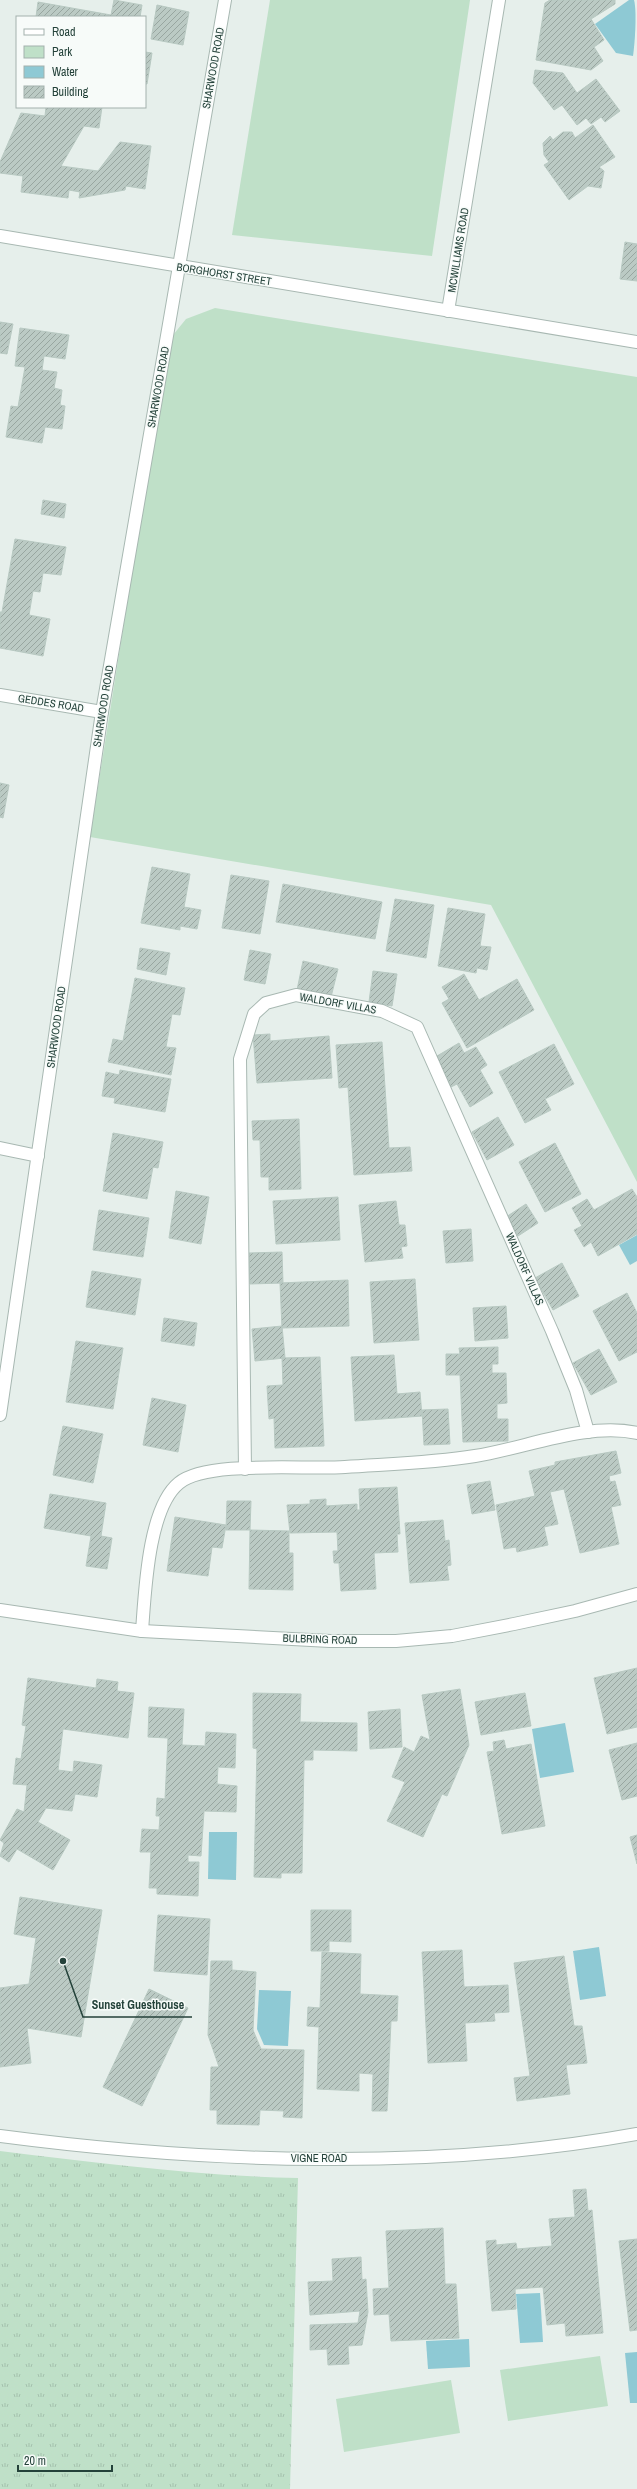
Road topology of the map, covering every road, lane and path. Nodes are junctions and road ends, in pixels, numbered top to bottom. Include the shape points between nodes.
1 (225, 0) edge
2 (499, 0) edge
3 (0, 236) edge
4 (179, 266) junction
5 (448, 311) junction
6 (637, 342) edge
7 (0, 695) edge
8 (102, 712) junction
9 (0, 1148) edge
10 (38, 1156) junction
11 (0, 1415) edge
12 (588, 1432) junction
13 (637, 1433) edge
14 (245, 1469) junction
15 (637, 1594) edge
16 (0, 1610) edge
17 (142, 1630) junction
18 (637, 2134) edge
19 (0, 2136) edge

1 - 4 street, SHARWOOD ROAD
2 - 5 street, MCWILLIAMS ROAD
3 - 4 street, BORGHORST STREET
4 - 5 street, BORGHORST STREET
4 - 8 street, SHARWOOD ROAD
5 - 6 street
7 - 8 street, GEDDES ROAD
8 - 10 street, SHARWOOD ROAD
9 - 10 street
10 - 11 street, SHARWOOD ROAD
12 - 13 street via 621,1430
12 - 14 street via 474,1456 335,1468
12 - 14 street, WALDORF VILLAS via 576,1390 552,1331 417,1028 382,1011 296,995 266,1004 254,1014 240,1059
14 - 17 street via 196,1473 180,1482 167,1495 159,1517 147,1574
15 - 17 street, BULBRING ROAD via 514,1624 452,1636 410,1640 330,1641
16 - 17 street, BULBRING ROAD
18 - 19 street, VIGNE ROAD via 576,2145 410,2157 300,2159 175,2152

